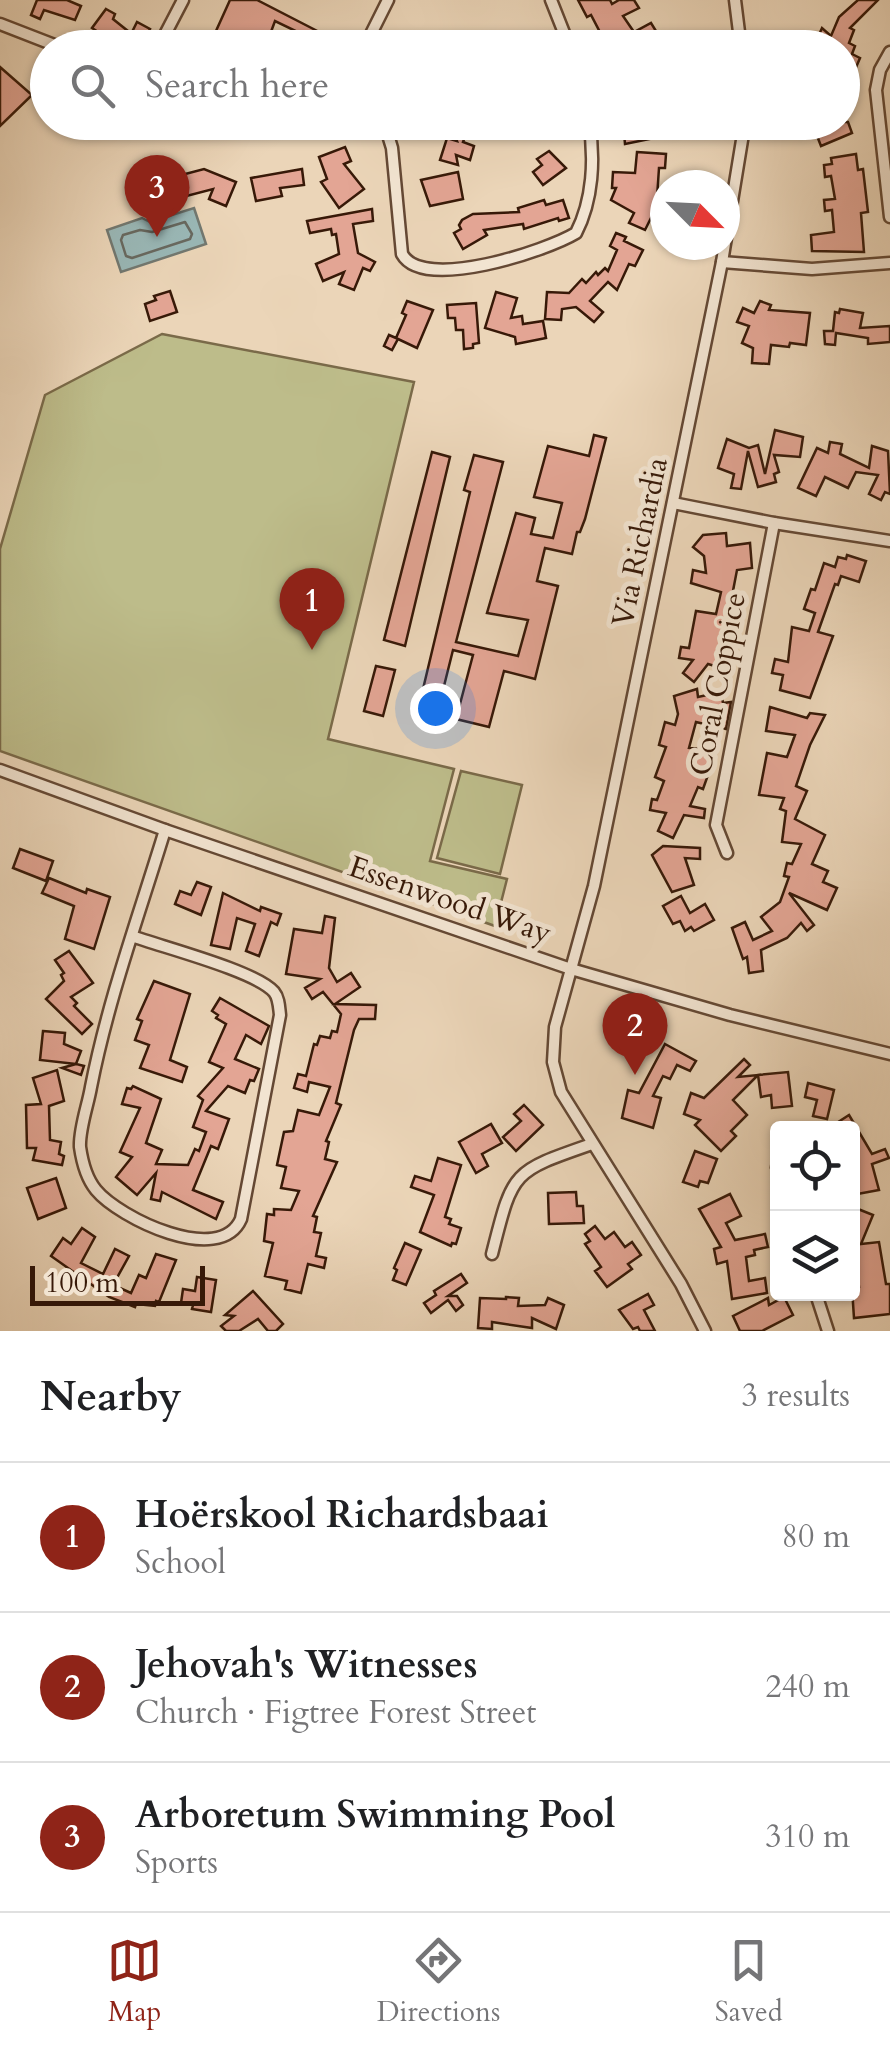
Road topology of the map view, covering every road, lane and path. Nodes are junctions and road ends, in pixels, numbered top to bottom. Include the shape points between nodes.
1 (183, 0) edge
2 (388, 0) edge
3 (550, 0) edge
4 (734, 0) edge
5 (0, 24) edge
6 (167, 30) edge
7 (373, 30) edge
8 (562, 30) edge
9 (738, 30) edge
10 (30, 36) edge
11 (890, 52) edge
12 (390, 140) edge
13 (589, 140) edge
14 (743, 140) edge
15 (890, 218) edge
16 (722, 262) junction
17 (890, 263) edge
18 (674, 504) junction
19 (774, 524) junction
20 (890, 541) edge
21 (0, 770) edge
22 (166, 830) junction
23 (727, 853) dead end
24 (132, 936) junction
25 (571, 969) junction
26 (890, 1054) edge
27 (592, 1144) junction
28 (492, 1254) dead end
29 (818, 1301) edge
30 (705, 1331) edge
31 (828, 1331) edge

1 - 6 street
2 - 7 street
3 - 8 street
4 - 9 street
5 - 10 street
11 - 15 street via 876,90
12 - 13 street via 402,254 436,271 532,252 576,233 590,186
14 - 16 street, Via Richardia
16 - 17 street via 812,268
16 - 18 street, Via Richardia
18 - 19 street
18 - 25 street, Via Richardia
19 - 20 street
19 - 23 street, Coral Coppice via 716,824
21 - 22 street, Essenwood Way
22 - 24 street
22 - 25 street, Essenwood Way
24 - 24 street via 101,1038 80,1144 86,1173 105,1198 145,1223 212,1241 241,1219 279,1002 264,984
25 - 26 street, Essenwood Way
25 - 27 street, Via Richardia via 553,1062 561,1092
27 - 28 street via 518,1176 506,1196
27 - 30 street, Via Richardia
29 - 31 street

